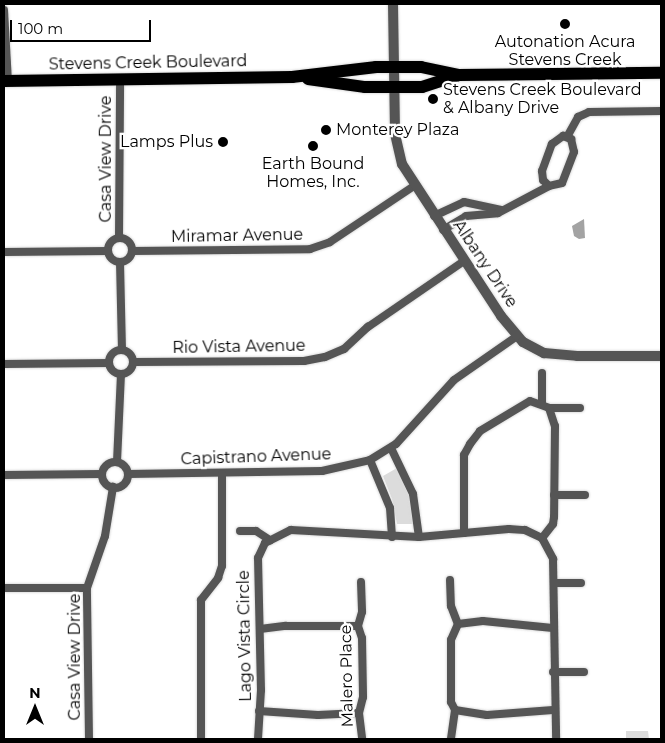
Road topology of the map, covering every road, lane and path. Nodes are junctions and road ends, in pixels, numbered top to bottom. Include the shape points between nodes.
1 (393, 4) edge
2 (4, 10) edge
3 (393, 67) junction
4 (661, 73) edge
5 (458, 75) junction
6 (292, 77) junction
7 (120, 80) junction
8 (6, 81) edge
9 (394, 87) junction
10 (661, 111) edge
11 (567, 137) junction
12 (414, 186) junction
13 (549, 186) junction
14 (480, 204) junction
15 (503, 210) junction
16 (479, 215) junction
17 (434, 216) junction
18 (443, 230) junction
19 (120, 238) junction
20 (108, 251) junction
21 (132, 251) junction
22 (4, 252) edge
23 (464, 261) junction
24 (120, 262) junction
25 (517, 336) junction
26 (122, 350) junction
27 (661, 356) edge
28 (133, 362) junction
29 (109, 363) junction
30 (4, 364) edge
31 (542, 372) dead end
32 (121, 374) junction
33 (545, 405) junction
34 (580, 408) dead end
35 (391, 448) junction
36 (370, 460) junction
37 (117, 462) junction
38 (102, 474) junction
39 (128, 474) junction
40 (222, 474) junction
41 (4, 475) edge
42 (113, 487) junction
43 (554, 495) junction
44 (585, 495) dead end
45 (240, 531) dead end
46 (464, 533) junction
47 (392, 537) junction
48 (419, 537) junction
49 (542, 538) junction
50 (270, 540) junction
51 (450, 580) dead end
52 (361, 582) dead end
53 (554, 583) junction
54 (581, 583) dead end
55 (4, 588) edge
56 (87, 588) junction
57 (458, 624) junction
58 (358, 626) junction
59 (553, 628) junction
60 (260, 629) junction
61 (553, 672) junction
62 (584, 672) dead end
63 (455, 710) junction
64 (553, 710) junction
65 (259, 711) junction
66 (359, 713) junction
67 (89, 739) edge
68 (201, 739) edge
69 (258, 739) edge
70 (362, 739) edge
71 (451, 739) edge
72 (556, 739) edge

1 - 3 street, Albany Drive
2 - 8 street
3 - 5 main road, Stevens Creek Boulevard via 421,66
3 - 6 main road, Stevens Creek Boulevard via 365,67
3 - 9 street, Albany Drive
4 - 5 main road, Stevens Creek Boulevard
5 - 9 main road, Stevens Creek Boulevard via 422,86
6 - 7 main road, Stevens Creek Boulevard
6 - 9 main road, Stevens Creek Boulevard via 365,87
7 - 8 main road, Stevens Creek Boulevard
7 - 19 street, Casa View Drive
9 - 12 street, Albany Drive via 398,150
10 - 11 street via 589,112 578,117
11 - 13 street via 554,140 542,171 543,180
11 - 13 street via 575,148 571,161 562,183
12 - 17 street, Albany Drive
12 - 21 street, Miramar Avenue via 330,242 310,249
13 - 15 street
14 - 15 street
14 - 16 street
14 - 17 street via 453,204
15 - 16 street via 492,215
16 - 18 street via 466,216
17 - 18 street, Albany Drive
18 - 23 street, Albany Drive
19 - 20 street via 112,241
19 - 21 street via 130,243
20 - 22 street
20 - 24 street via 111,259
21 - 24 street via 128,260
23 - 25 street, Albany Drive
23 - 28 street, Rio Vista Avenue via 368,327 344,349 325,357 304,361
24 - 26 street
25 - 27 street, Albany Drive via 529,346 558,355
25 - 35 street, Capistrano Avenue via 454,380
26 - 28 street via 130,354
26 - 29 street via 111,355
28 - 32 street via 130,370
29 - 30 street
29 - 32 street via 111,370
31 - 33 street
32 - 37 street
33 - 34 street
33 - 43 street via 554,426
33 - 46 street via 530,402 519,405 480,431 470,444 464,461
35 - 36 street, Capistrano Avenue
35 - 48 street via 413,494
36 - 40 street, Capistrano Avenue via 322,471
36 - 47 street via 390,508
37 - 38 street via 109,463
37 - 39 street via 125,466
38 - 41 street
38 - 42 street via 105,483
39 - 40 street, Capistrano Avenue
39 - 42 street via 122,486
40 - 68 street via 222,566 218,578 201,600
42 - 56 street, Casa View Drive via 105,536
43 - 44 street
43 - 49 street via 553,524
45 - 50 street via 256,531
46 - 48 street
46 - 49 street via 525,530
47 - 48 street
47 - 50 street via 291,530
49 - 53 street via 553,559
50 - 60 street, Lago Vista Circle via 258,558
51 - 57 street via 451,606
52 - 58 street, Malero Place via 362,612
53 - 54 street
53 - 59 street
55 - 56 street
56 - 67 street, Casa View Drive
57 - 59 street via 483,621
57 - 63 street via 451,640 451,702
58 - 60 street via 303,625
58 - 66 street, Malero Place via 362,638 363,698
59 - 61 street
60 - 65 street, Lago Vista Circle
61 - 62 street
61 - 64 street
63 - 64 street via 486,714
63 - 71 street
64 - 72 street
65 - 66 street via 318,715
65 - 69 street, Lago Vista Circle
66 - 70 street, Malero Place

